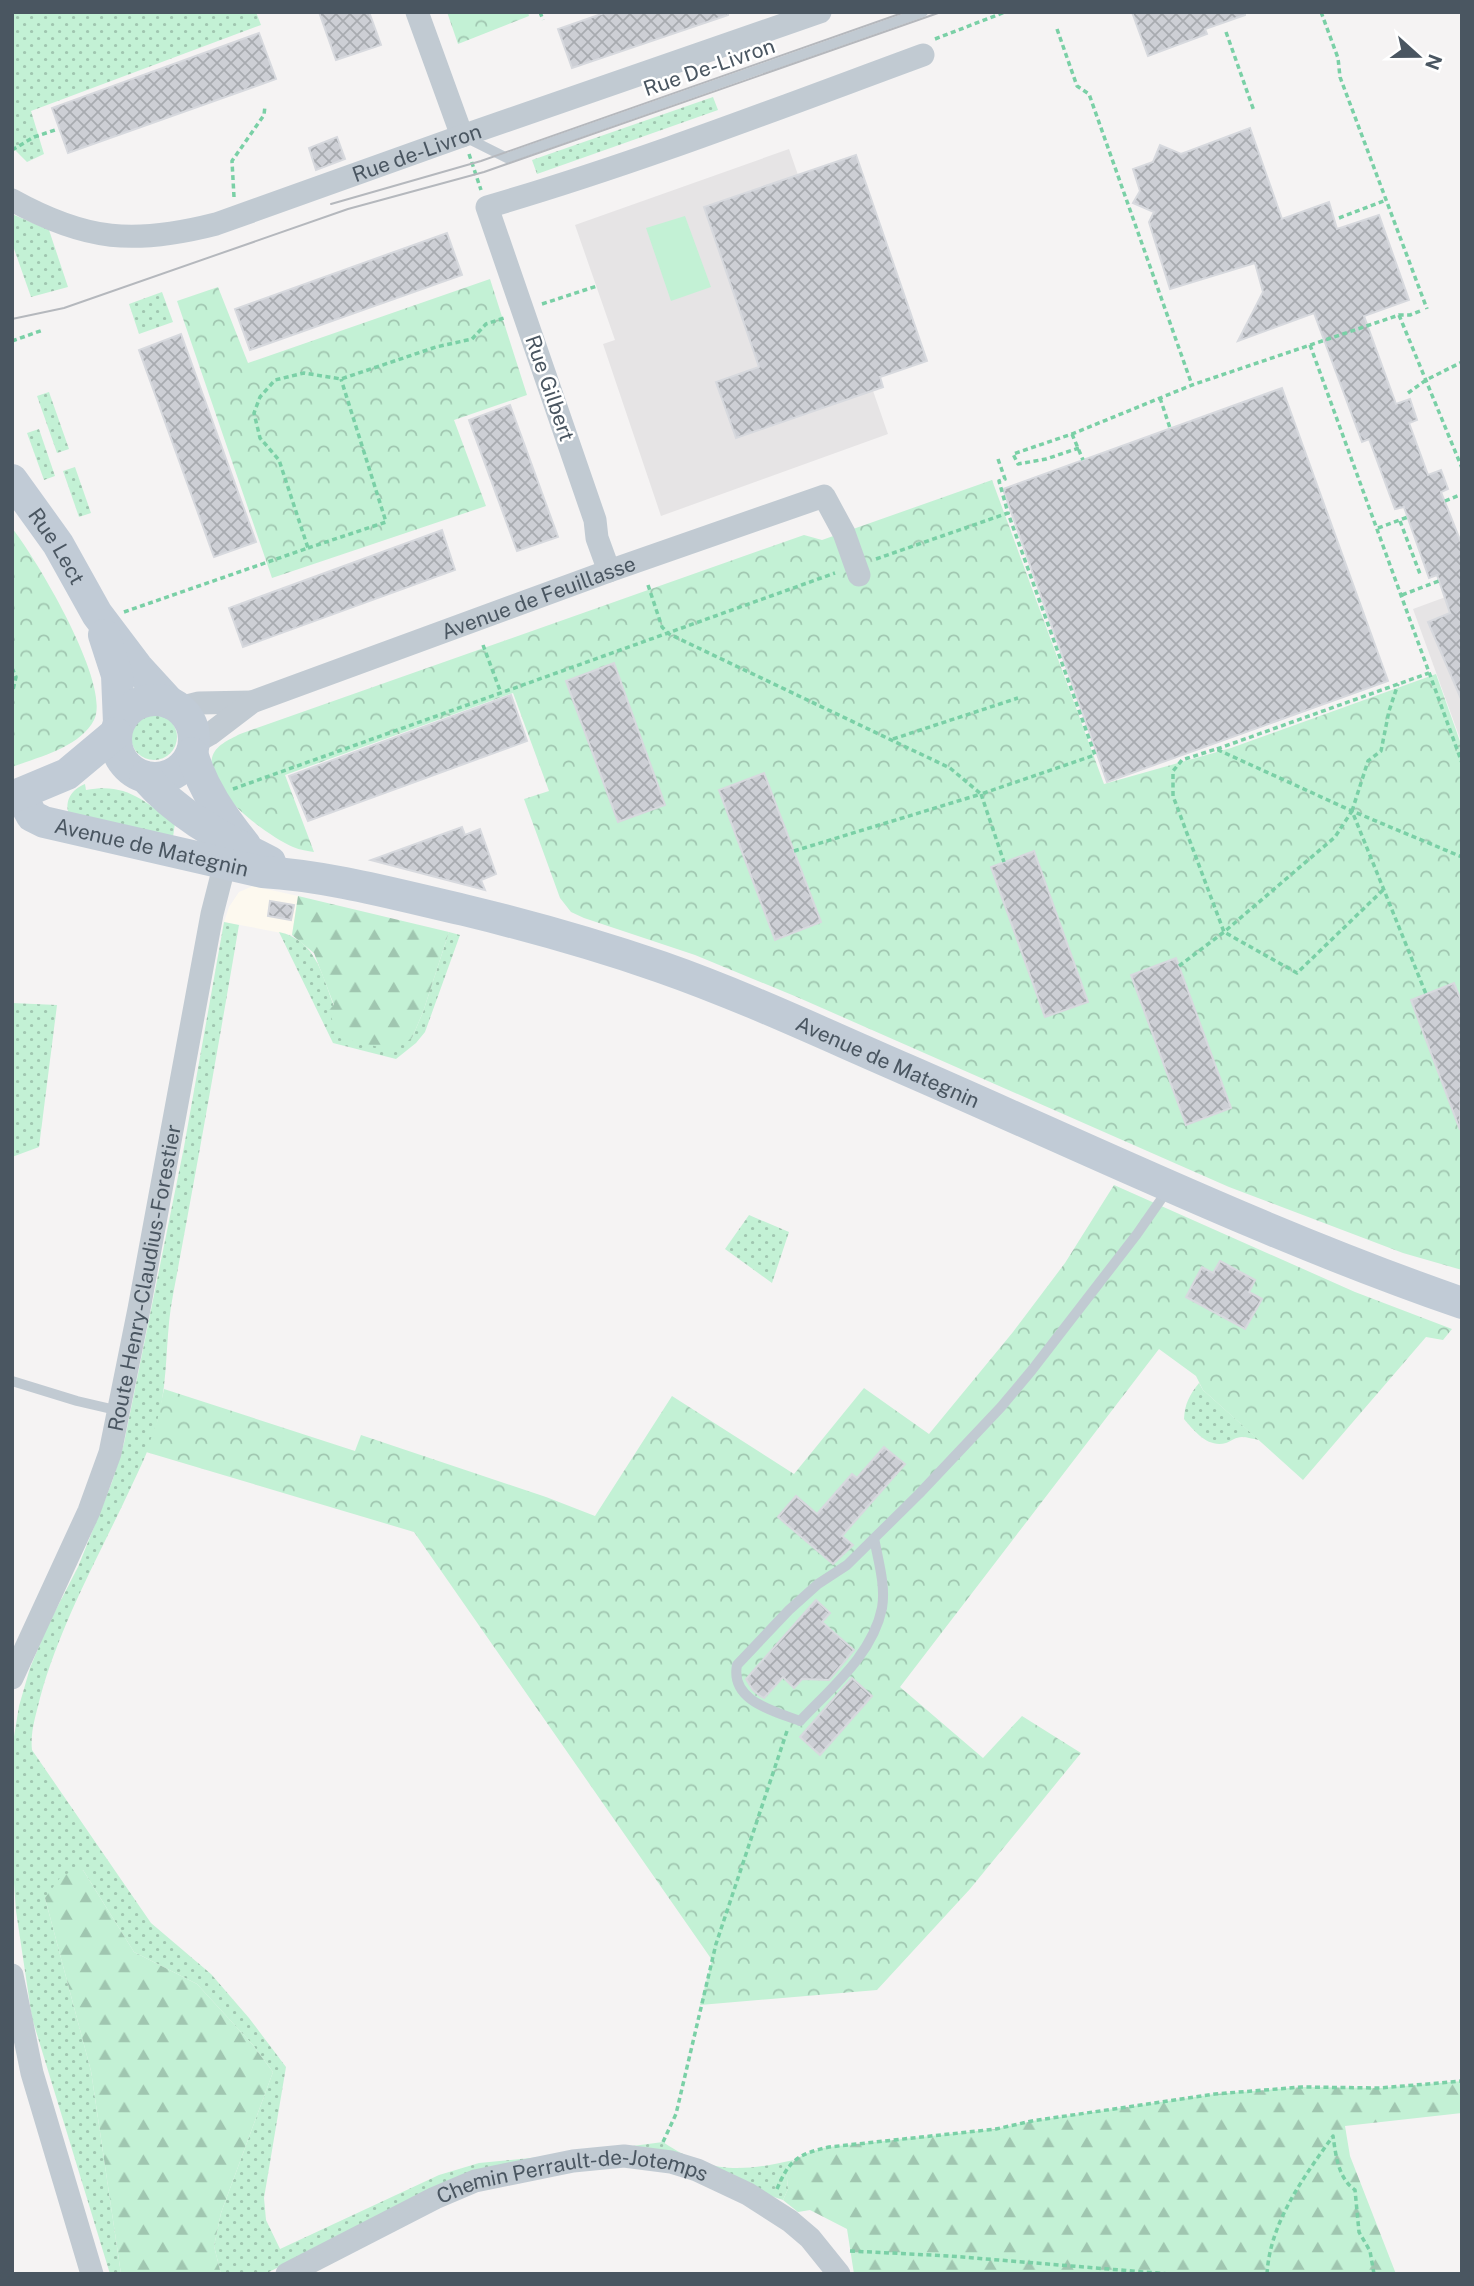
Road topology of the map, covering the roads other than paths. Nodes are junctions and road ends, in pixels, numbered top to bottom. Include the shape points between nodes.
1 (417, 12) edge
2 (820, 12) edge
3 (923, 12) edge
4 (923, 55) road end
5 (462, 136) junction
6 (12, 200) edge
7 (12, 480) edge
8 (609, 571) junction
9 (859, 575) dead end
10 (110, 613) junction
11 (252, 702) junction
12 (175, 705) junction
13 (118, 728) junction
14 (193, 748) junction
15 (67, 774) junction
16 (141, 775) junction
17 (16, 795) edge
18 (237, 856) junction
19 (1171, 1185) junction
20 (1462, 1303) edge
21 (12, 1381) edge
22 (120, 1411) junction
23 (874, 1538) junction
24 (12, 1678) edge
25 (12, 1975) edge
26 (92, 2274) edge
27 (287, 2274) edge
28 (839, 2274) edge

1 - 5 street
2 - 5 street, Rue de-Livron
3 - 5 lane, Rue De-Livron via 507,158
4 - 8 street, Rue Gilbert via 487,207
5 - 6 street, Rue de-Livron via 180,233 145,237 89,232
7 - 10 main road, Rue Lect
8 - 9 street, Avenue de Feuillasse via 824,496
8 - 11 street, Avenue de Feuillasse
10 - 12 main road, Rue Lect via 137,667
10 - 13 main road, Rue Lect
11 - 12 street, Avenue de Feuillasse
11 - 14 street, Avenue de Feuillasse
12 - 13 main road via 141,702 125,714
12 - 14 main road via 191,723
13 - 15 main road, Avenue de Mategnin
13 - 16 main road via 119,753
14 - 16 main road via 177,771 162,777
14 - 18 main road, Avenue de Mategnin via 197,773
15 - 16 main road, Avenue de Mategnin
15 - 17 main road, Avenue de Mategnin
16 - 18 main road, Avenue de Mategnin
17 - 18 main road, Avenue de Mategnin via 32,816 44,822
18 - 19 main road, Avenue de Mategnin via 262,872 296,874 486,916 663,968 757,1004
18 - 22 street, Route Henry-Claudius-Forestier via 212,914
19 - 20 main road, Avenue de Mategnin via 1343,1259
19 - 23 lane via 1032,1370
21 - 22 lane
22 - 24 street, Route Henry-Claudius-Forestier via 89,1511
23 - 23 lane via 789,1609 737,1665 735,1676 758,1705 800,1721 862,1654 882,1608
25 - 26 street via 32,2073
27 - 28 street, Chemin Perrault-de-Jotemps via 475,2181 573,2161 624,2156 697,2170 748,2194 810,2238

